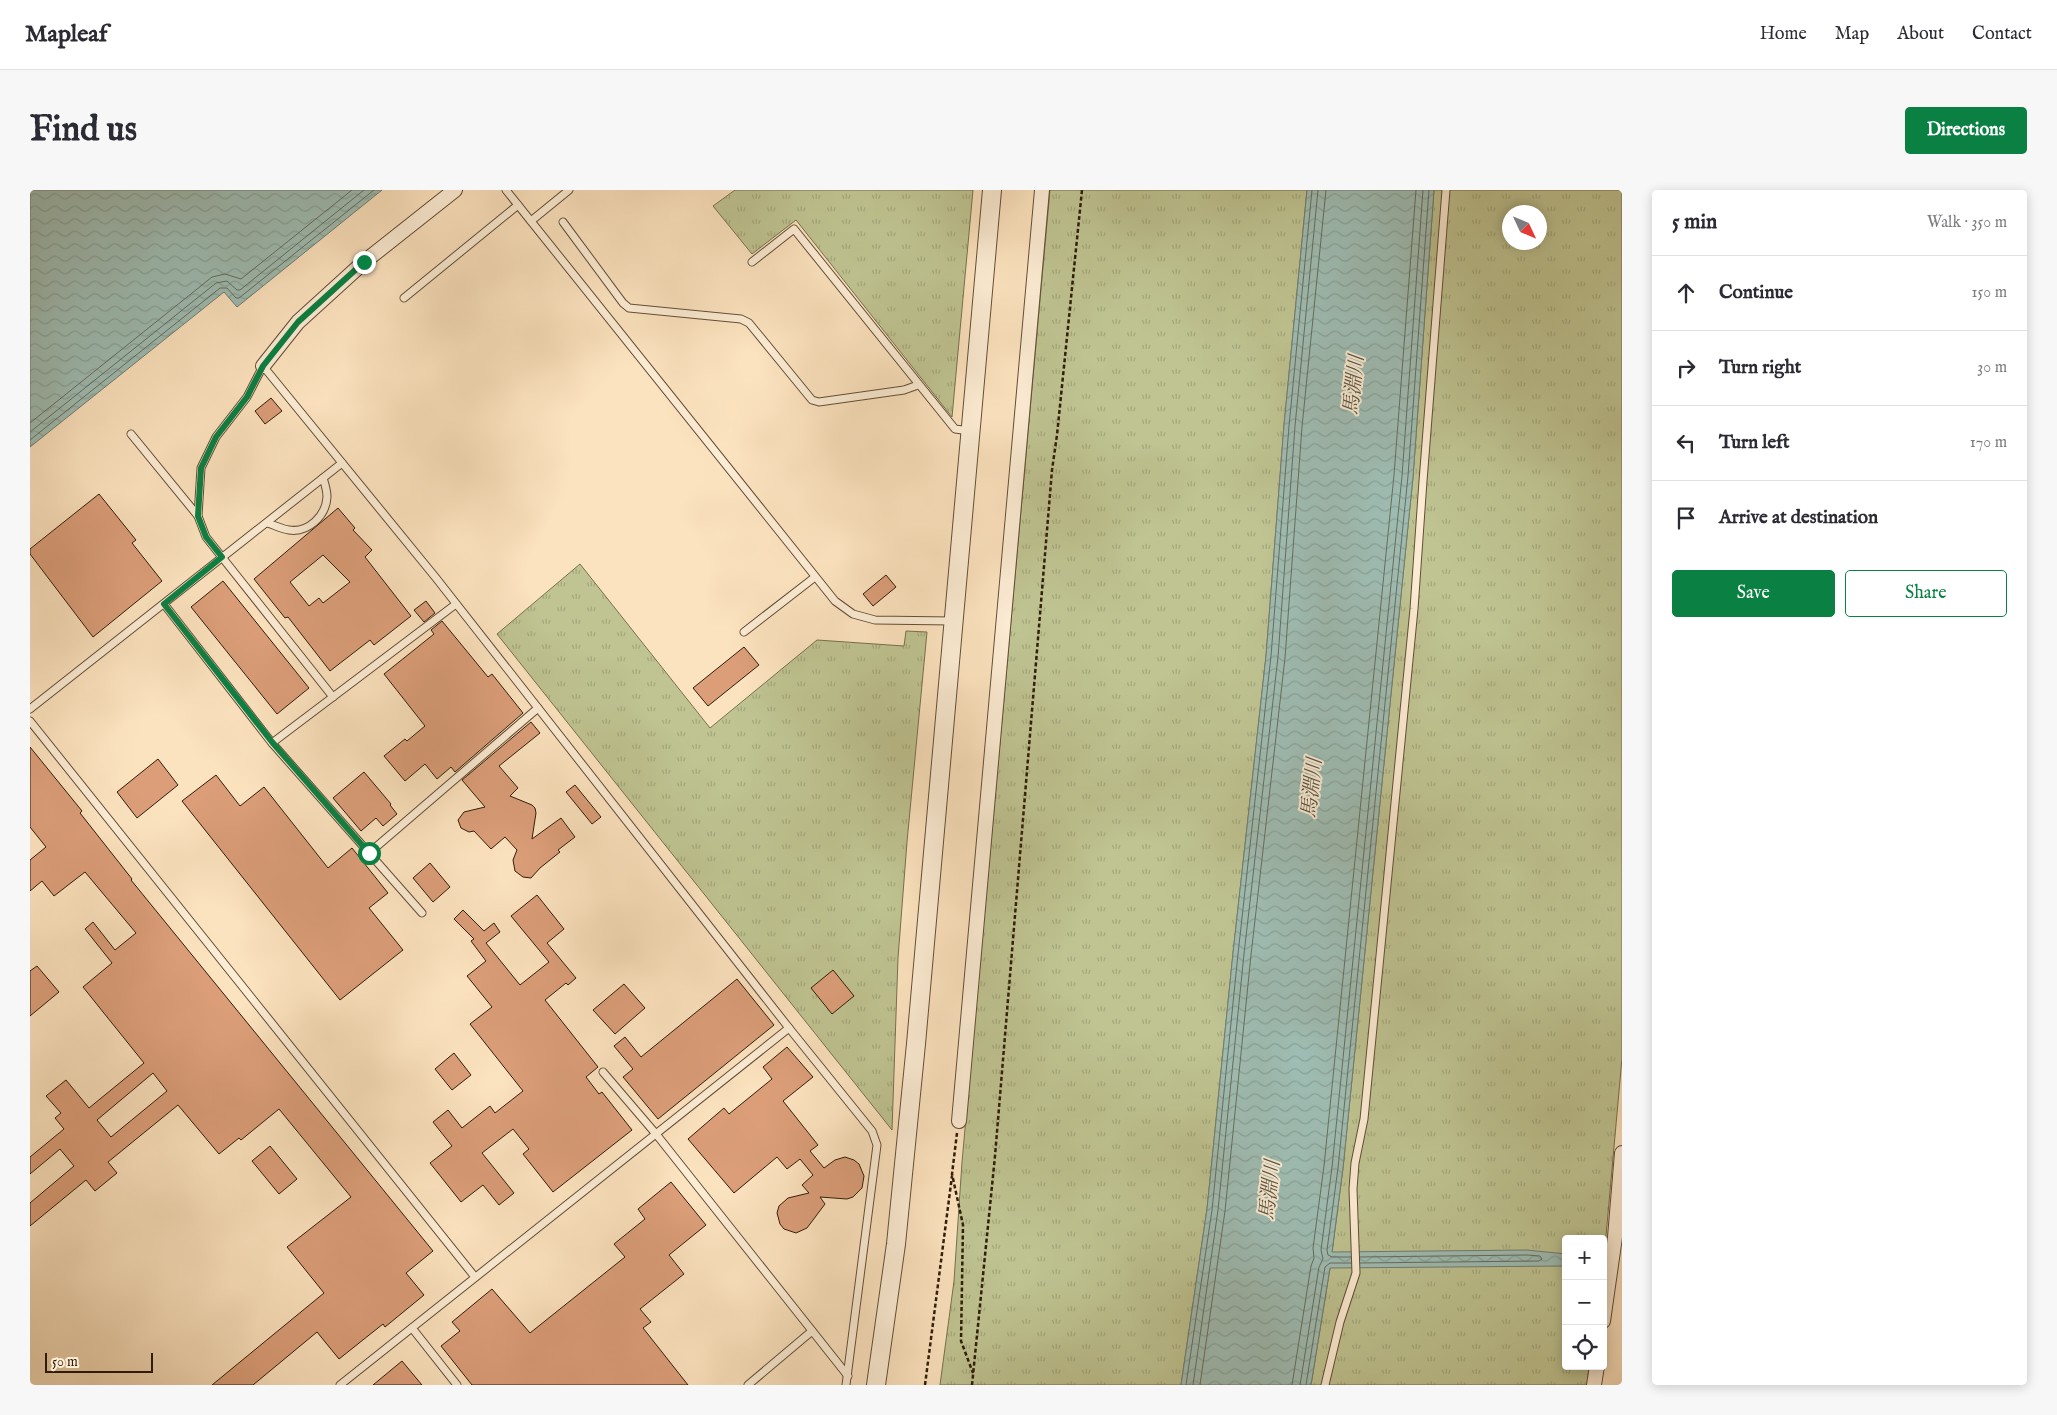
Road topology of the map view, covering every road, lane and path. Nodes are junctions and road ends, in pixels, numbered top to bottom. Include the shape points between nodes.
1 (455, 190) edge
2 (506, 190) edge
3 (569, 190) edge
4 (992, 190) edge
5 (1042, 190) edge
6 (1082, 190) edge
7 (1446, 190) edge
8 (518, 205) junction
9 (531, 221) junction
10 (563, 222) dead end
11 (752, 262) dead end
12 (404, 298) dead end
13 (263, 366) junction
14 (918, 385) junction
15 (971, 431) junction
16 (131, 434) dead end
17 (342, 463) junction
18 (323, 478) junction
19 (198, 516) junction
20 (266, 522) junction
21 (222, 557) junction
22 (815, 576) junction
23 (164, 604) junction
24 (456, 604) junction
25 (954, 621) junction
26 (744, 632) dead end
27 (333, 697) junction
28 (538, 708) junction
29 (30, 709) edge
30 (30, 721) edge
31 (272, 742) junction
32 (369, 853) junction
33 (422, 913) dead end
34 (790, 1028) junction
35 (603, 1072) dead end
36 (959, 1121) joint
37 (656, 1134) junction
38 (1622, 1153) edge
39 (952, 1174) junction
40 (475, 1277) junction
41 (1607, 1293) edge
42 (412, 1328) junction
43 (812, 1331) junction
44 (1596, 1370) edge
45 (974, 1374) junction
46 (848, 1376) junction
47 (340, 1385) edge
48 (457, 1385) edge
49 (748, 1385) edge
50 (846, 1385) edge
51 (876, 1385) edge
52 (925, 1385) edge
53 (972, 1385) edge
54 (1325, 1385) edge
55 (1594, 1385) edge

1 - 13 street via 357,268 298,322
2 - 8 lane
3 - 9 lane
4 - 15 street
5 - 36 street
6 - 45 path via 1052,470 996,1156
7 - 54 lane via 1413,619 1365,1110 1353,1189 1356,1273
8 - 9 lane
8 - 12 lane
9 - 22 lane
10 - 14 lane via 629,308 741,319 749,323 812,400 819,402 904,390
11 - 14 lane via 794,229
13 - 17 lane
13 - 19 lane via 247,397 216,437 201,468
14 - 15 lane via 955,429
15 - 25 street
16 - 19 lane
17 - 18 lane
17 - 24 lane
18 - 20 lane
18 - 20 lane via 327,495 325,508 315,522 304,530 289,530
19 - 21 lane via 206,537
20 - 21 lane
21 - 23 lane
21 - 27 lane
22 - 25 lane via 835,601 853,614 875,620
22 - 26 lane
23 - 29 lane
23 - 31 lane
24 - 27 lane
24 - 28 lane
25 - 51 street via 897,1235
27 - 31 lane
28 - 32 lane
28 - 34 lane
30 - 40 lane
31 - 32 lane
32 - 33 lane
34 - 37 lane
34 - 46 lane via 872,1131 877,1145
35 - 37 lane
36 - 39 path
37 - 40 lane
37 - 43 lane
38 - 41 street
39 - 45 path via 963,1225 960,1341
39 - 52 path
40 - 42 lane
42 - 47 lane
42 - 48 lane
43 - 46 lane
43 - 49 lane
44 - 55 street
45 - 53 path
46 - 50 lane

